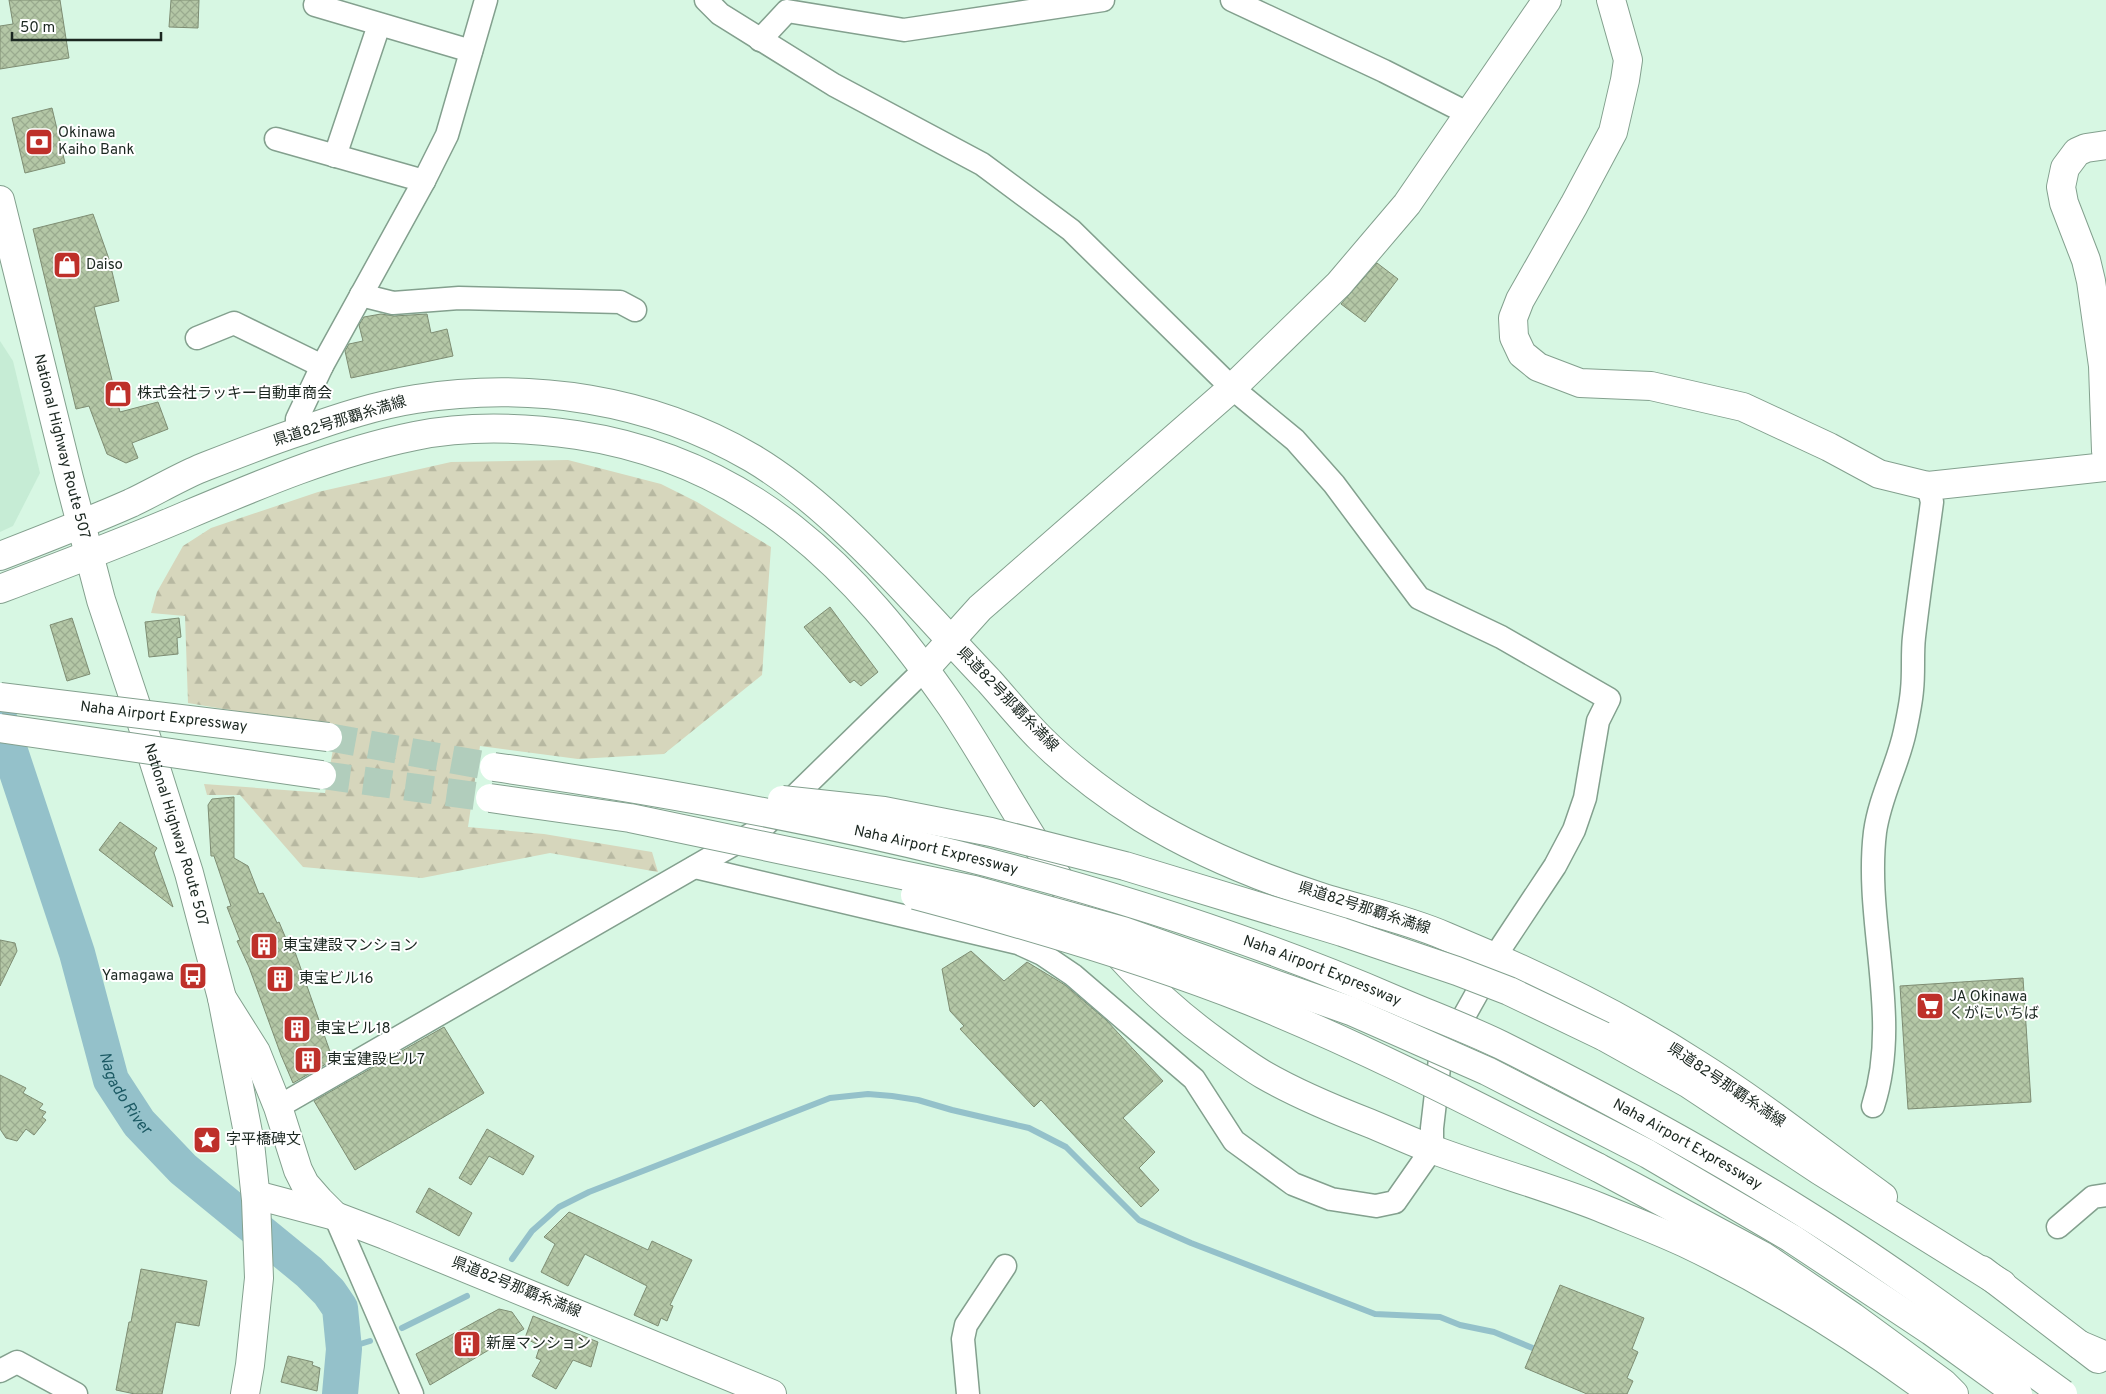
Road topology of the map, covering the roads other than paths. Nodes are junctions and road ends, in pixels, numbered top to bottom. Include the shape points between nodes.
1 (486, 0) edge
2 (706, 0) edge
3 (1103, 0) edge
4 (1232, 0) edge
5 (1548, 0) edge
6 (1612, 0) edge
7 (315, 5) dead end
8 (379, 25) junction
9 (760, 40) junction
10 (471, 51) junction
11 (1469, 114) junction
12 (276, 140) dead end
13 (2106, 145) edge
14 (335, 156) junction
15 (424, 181) junction
16 (0, 200) edge
17 (361, 295) junction
18 (635, 310) dead end
19 (198, 338) dead end
20 (322, 366) junction
21 (1232, 388) junction
22 (297, 432) junction
23 (2106, 451) edge
24 (2106, 467) edge
25 (1928, 486) junction
26 (81, 523) junction
27 (89, 554) junction
28 (0, 556) edge
29 (7, 586) edge
30 (950, 641) junction
31 (925, 669) junction
32 (0, 697) edge
33 (0, 728) edge
34 (328, 737) tunnel mouth
35 (494, 767) tunnel mouth
36 (322, 775) tunnel mouth
37 (629, 786) junction
38 (490, 798) tunnel mouth
39 (630, 818) junction
40 (695, 867) junction
41 (1494, 958) junction
42 (222, 998) junction
43 (1874, 1106) dead end
44 (278, 1107) junction
45 (1432, 1149) junction
46 (2106, 1194) edge
47 (256, 1197) junction
48 (335, 1216) junction
49 (2058, 1227) dead end
50 (1005, 1266) dead end
51 (2002, 1284) junction
52 (2080, 1345) junction
53 (2106, 1356) edge
54 (2106, 1365) edge
55 (0, 1371) edge
56 (76, 1394) edge
57 (245, 1394) edge
58 (412, 1394) edge
59 (772, 1394) edge
60 (968, 1394) edge
61 (1933, 1394) edge
62 (1954, 1394) edge
63 (2018, 1394) edge
64 (2063, 1394) edge

1 - 10 street
2 - 9 street via 720,14
3 - 9 street via 904,30 787,11
4 - 11 street
5 - 11 main road
6 - 25 main road via 1628,60 1613,132 1520,300 1513,318 1514,336 1522,354 1538,367 1580,383 1651,386 1743,407 1879,474
7 - 8 street
8 - 10 street
8 - 14 street
9 - 21 street via 834,85 982,164 1071,230
10 - 15 street via 447,135
11 - 21 main road via 1407,204 1339,284
12 - 14 street
13 - 23 main road via 2077,152 2065,168 2060,187 2086,260 2096,307 2103,366
14 - 15 street
15 - 17 street
16 - 26 main road, National Highway Route 507
17 - 18 street via 393,303 459,298 620,302
17 - 20 street
19 - 20 street via 234,323
20 - 22 street via 297,418
21 - 30 main road via 980,608
21 - 41 street via 1295,440 1334,484 1419,598 1501,637 1609,699 1598,720 1585,798 1574,830 1555,866
22 - 26 main road, 県道82号那覇糸満線 via 198,470
22 - 30 main road, 県道82号那覇糸満線 via 390,404 479,393 582,398 658,416 720,441 785,480 853,538
24 - 25 main road
25 - 43 street via 1932,502 1914,638 1912,689 1905,733 1881,801 1875,832 1874,873 1885,1036 1881,1082
26 - 27 main road, National Highway Route 507
26 - 28 main road, 県道82号那覇糸満線
27 - 29 main road
27 - 31 main road via 278,478 359,450 412,436 469,427 539,429 606,440 674,460 742,492 790,525 832,561
27 - 42 main road, National Highway Route 507 via 188,873
30 - 31 main road
30 - 41 main road, 県道82号那覇糸満線 via 1040,738 1090,781 1142,818 1234,864 1312,894 1439,933
31 - 40 street via 762,828
31 - 45 main road via 1069,893 1122,958 1162,1000 1261,1073 1316,1101
32 - 34 main road, Naha Airport Expressway, bridge
33 - 36 main road, bridge
35 - 37 main road, Naha Airport Expressway, bridge
37 - 51 main road, bridge via 884,811 991,832 1125,866 1457,971 1509,991 1604,1036 1689,1084
37 - 64 main road, Naha Airport Expressway, bridge via 986,861 1166,912 1338,975 1498,1044 1656,1126 1803,1212
38 - 39 main road, Naha Airport Expressway, bridge
39 - 62 main road, bridge via 1026,925 1163,969 1251,1002 1468,1102 1763,1256 1853,1317
39 - 63 main road, Naha Airport Expressway, bridge via 974,890 1123,931 1351,1011 1487,1071 1656,1159 1791,1238 1931,1331
40 - 44 street
40 - 45 street via 1018,943 1042,954 1073,975 1194,1079 1234,1141 1293,1184 1331,1199 1376,1206 1395,1202
41 - 45 street via 1440,1059
41 - 51 main road, 県道82号那覇糸満線 via 1550,982 1629,1023 1699,1065
42 - 44 main road via 256,1052
42 - 47 main road, National Highway Route 507 via 250,1143
44 - 48 main road via 298,1170 306,1184
45 - 61 main road via 1593,1205 1684,1242 1817,1314
46 - 49 street via 2093,1197
47 - 48 main road, 県道82号那覇糸満線
47 - 57 main road, National Highway Route 507 via 259,1278
48 - 58 street
48 - 59 main road, 県道82号那覇糸満線
50 - 60 street via 966,1325 963,1339
51 - 52 main road, 県道82号那覇糸満線
52 - 53 main road
52 - 54 main road, 県道82号那覇糸満線
55 - 56 street via 17,1362

